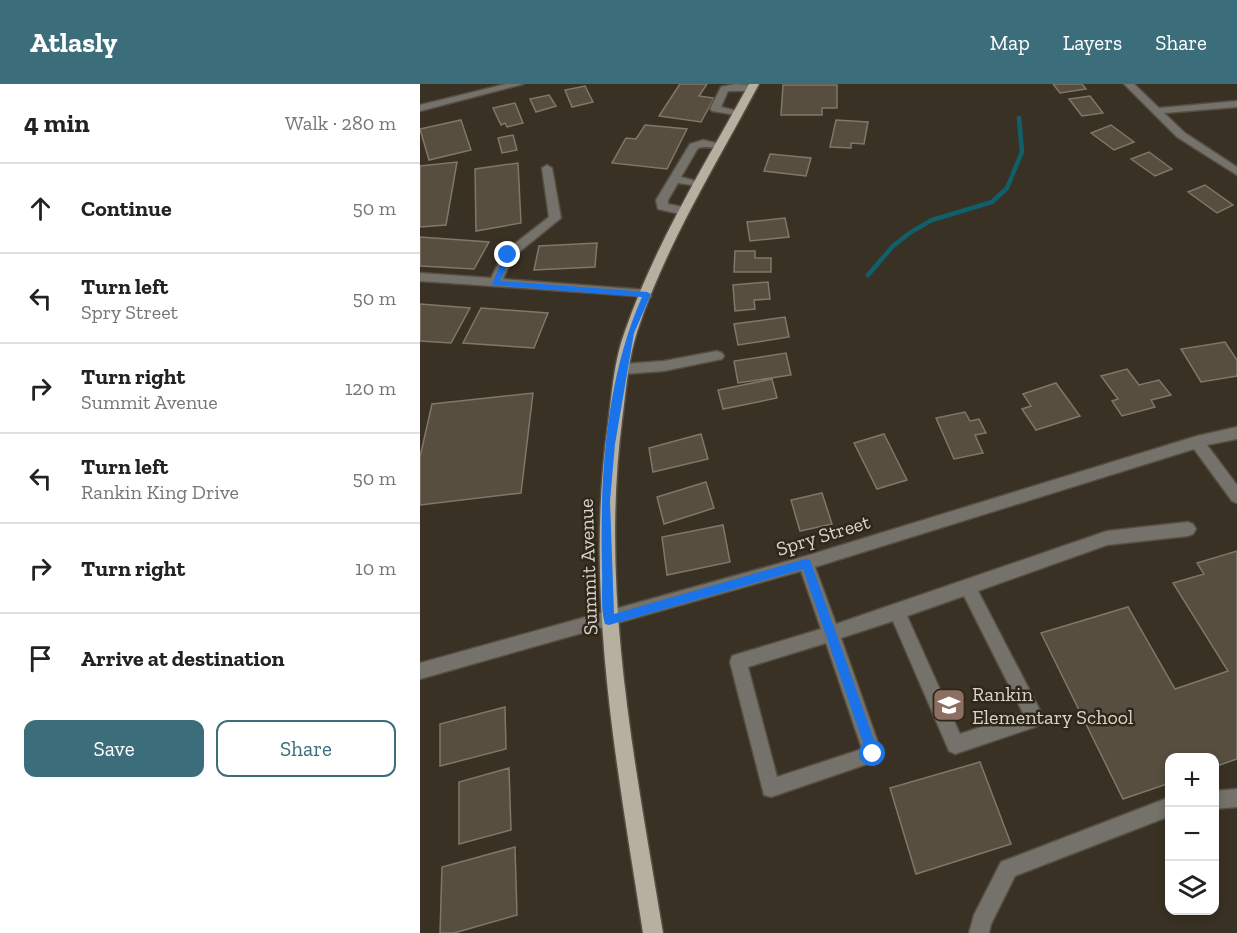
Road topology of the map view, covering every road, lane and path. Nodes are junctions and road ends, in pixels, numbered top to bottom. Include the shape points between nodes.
1 (518, 84) edge
2 (1129, 84) edge
3 (753, 86) edge
4 (1237, 104) edge
5 (420, 108) edge
6 (1155, 111) junction
7 (738, 114) junction
8 (720, 145) junction
9 (546, 168) dead end
10 (1237, 172) edge
11 (675, 178) junction
12 (699, 183) junction
13 (684, 210) junction
14 (420, 277) edge
15 (495, 283) junction
16 (647, 294) junction
17 (717, 356) dead end
18 (624, 369) junction
19 (1237, 433) edge
20 (1197, 442) junction
21 (1237, 497) edge
22 (1188, 529) dead end
23 (806, 563) junction
24 (968, 587) junction
25 (897, 612) junction
26 (609, 620) junction
27 (831, 633) junction
28 (420, 671) edge
29 (1237, 798) edge
30 (1219, 800) edge
31 (1167, 807) edge
32 (653, 933) edge
33 (979, 933) edge

1 - 5 street
2 - 6 street
3 - 7 main road, Summit Avenue
3 - 7 street via 724,89 715,109
4 - 6 street
6 - 10 street via 1180,135
7 - 8 main road, Summit Avenue
8 - 11 street via 703,142 694,146
8 - 12 main road, Summit Avenue
9 - 15 street via 555,218 508,255
11 - 12 street
11 - 13 street via 661,204
12 - 13 main road, Summit Avenue
13 - 16 main road, Summit Avenue
14 - 15 street
15 - 16 street
16 - 18 main road, Summit Avenue via 630,333
17 - 18 street
18 - 26 main road, Summit Avenue via 610,444 605,501
19 - 20 street, Spry Street
20 - 21 street
20 - 23 street, Spry Street
22 - 24 street via 1107,538
23 - 26 street, Spry Street
23 - 27 street
24 - 25 street
24 - 25 street via 1035,718 955,745
25 - 27 street
26 - 28 street, Spry Street
26 - 32 main road, Summit Avenue via 620,720
27 - 27 street via 738,663 771,788 873,754
29 - 30 street
31 - 33 street via 1008,869

